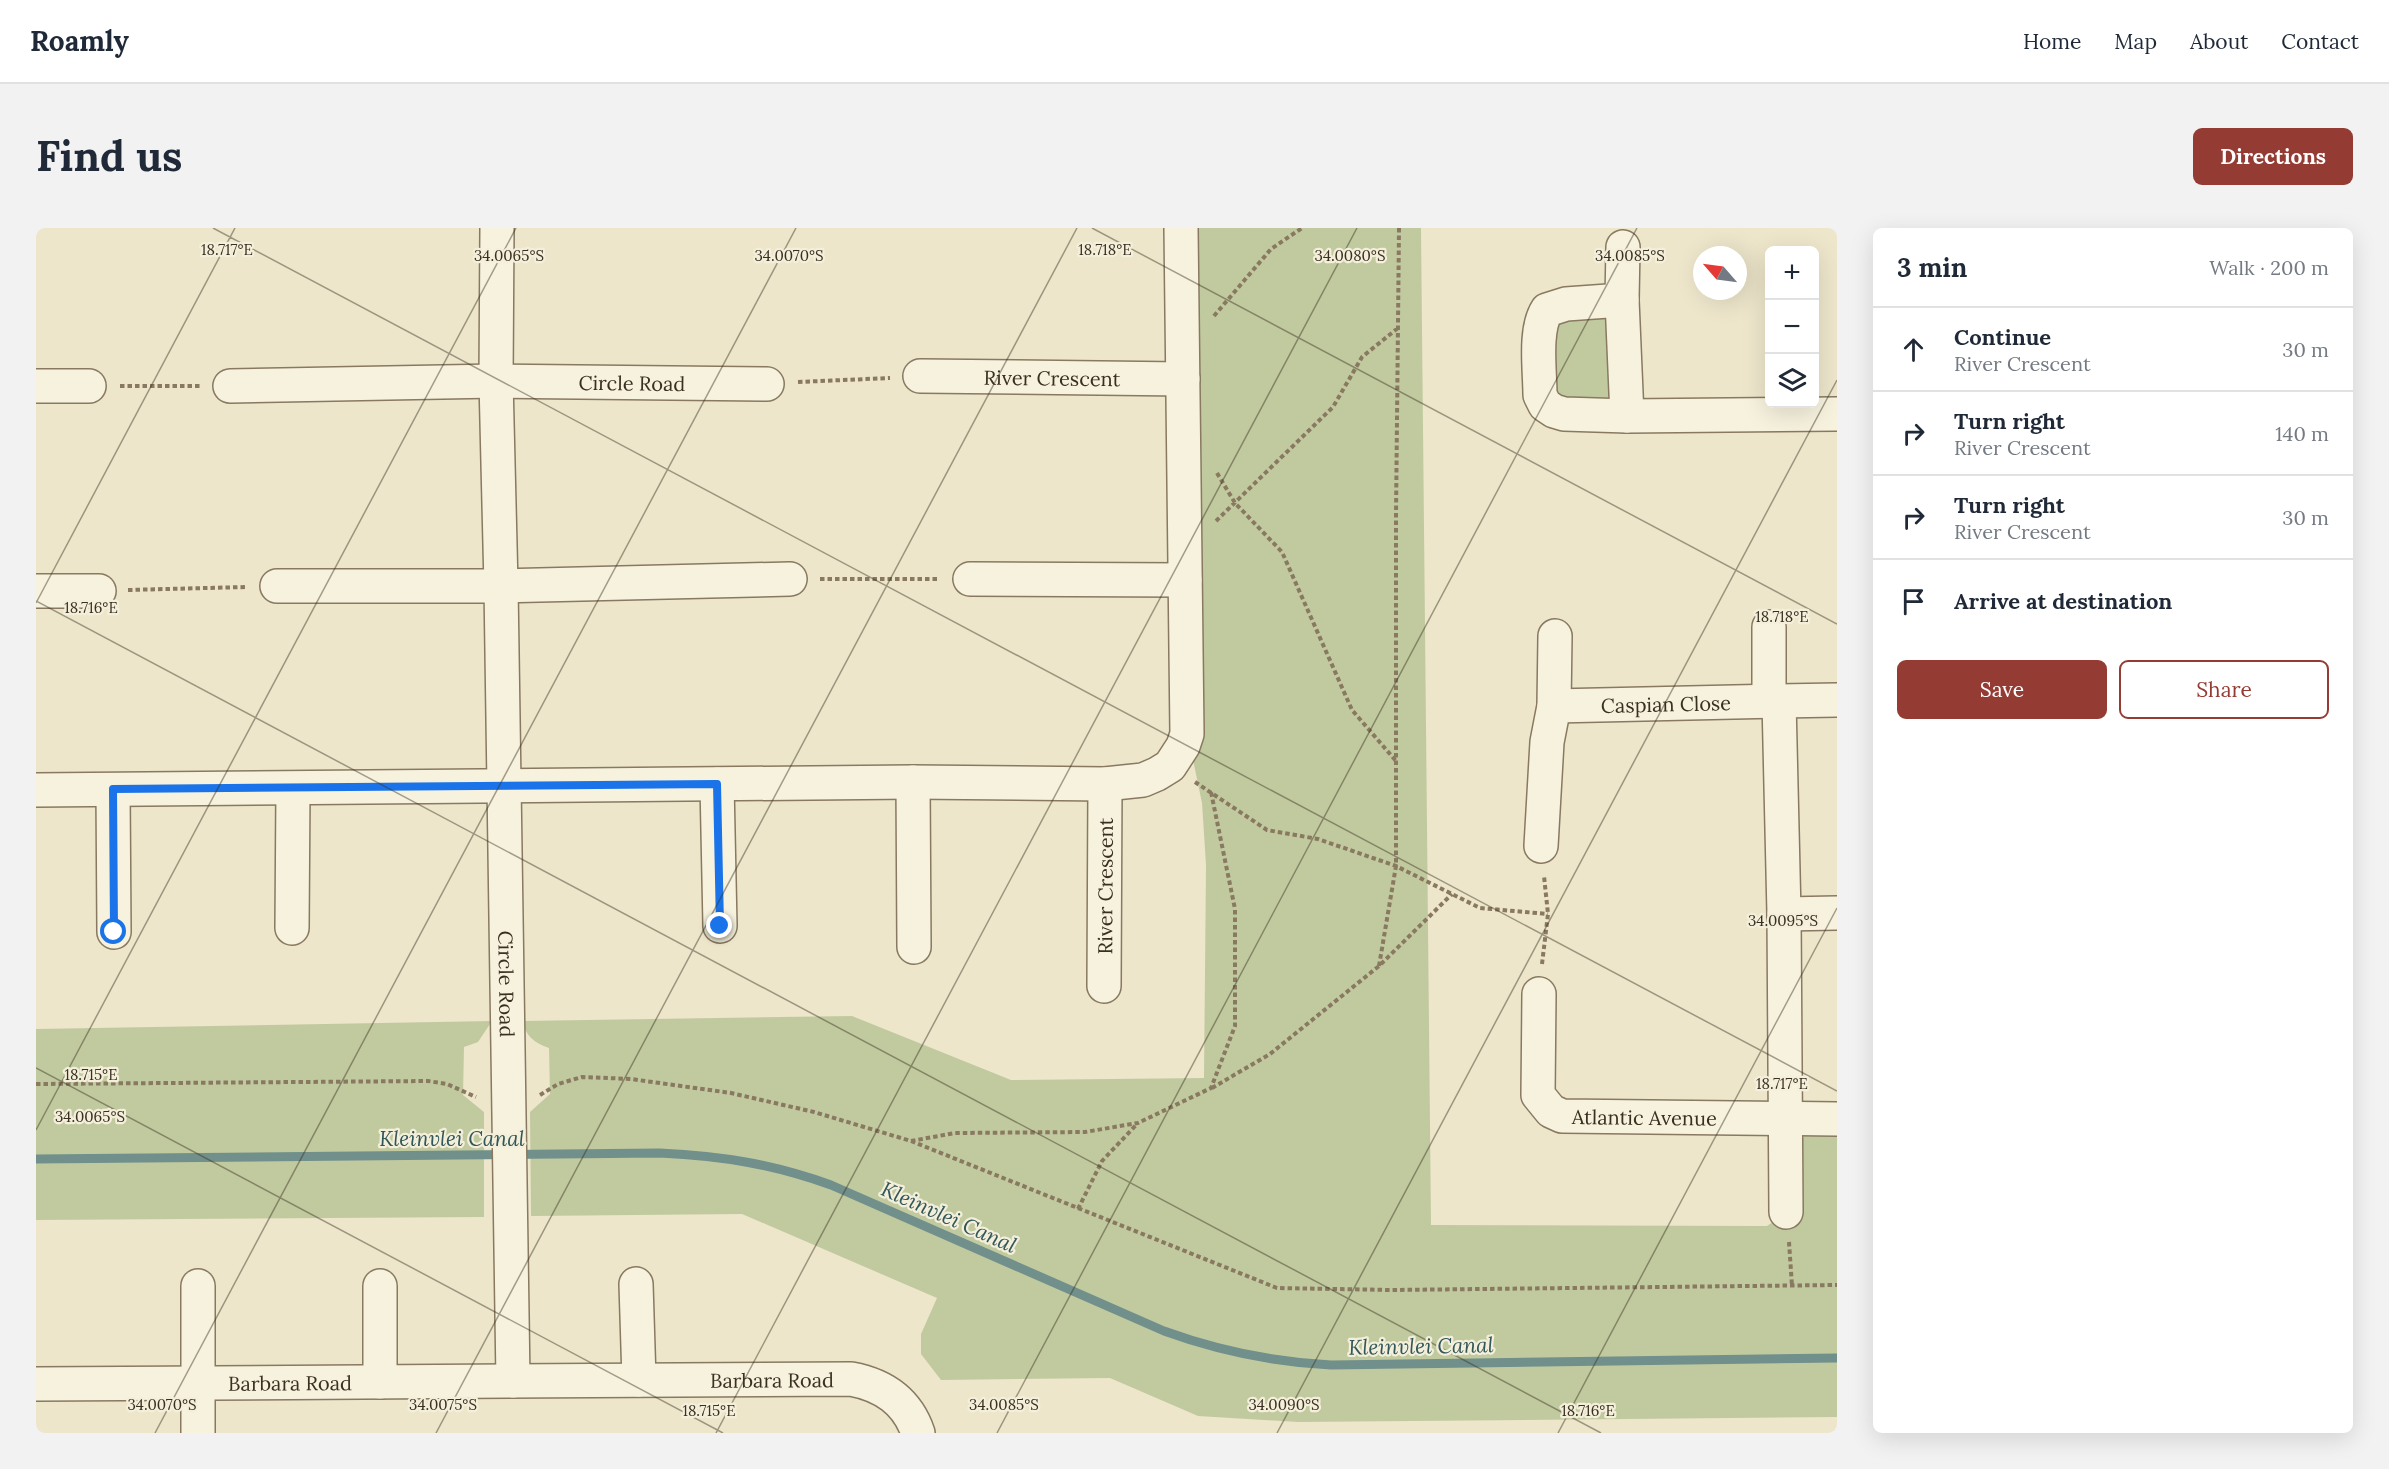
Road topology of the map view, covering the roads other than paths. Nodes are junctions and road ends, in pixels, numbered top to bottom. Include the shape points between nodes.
1 (497, 228) edge
2 (1181, 228) edge
3 (1623, 247) dead end
4 (1622, 300) junction
5 (920, 376) road end
6 (1183, 379) junction
7 (496, 381) junction
8 (766, 384) road end
9 (36, 386) edge
10 (89, 386) road end
11 (230, 386) road end
12 (1837, 414) edge
13 (1627, 416) junction
14 (790, 579) road end
15 (970, 579) road end
16 (1185, 580) junction
17 (277, 586) road end
18 (501, 586) junction
19 (36, 591) edge
20 (99, 591) road end
21 (1769, 627) dead end
22 (1555, 636) dead end
23 (1837, 700) edge
24 (1774, 701) junction
25 (1554, 706) junction
26 (913, 782) junction
27 (717, 784) junction
28 (1105, 784) junction
29 (503, 787) junction
30 (113, 789) junction
31 (293, 789) junction
32 (36, 790) edge
33 (1541, 846) road end
34 (1837, 913) edge
35 (1784, 914) junction
36 (720, 926) dead end
37 (292, 928) dead end
38 (114, 932) dead end
39 (914, 946) dead end
40 (1104, 986) dead end
41 (1539, 994) road end
42 (1837, 1119) edge
43 (1787, 1120) junction
44 (1786, 1212) road end
45 (636, 1284) dead end
46 (198, 1286) dead end
47 (380, 1286) dead end
48 (639, 1380) junction
49 (513, 1381) junction
50 (380, 1382) junction
51 (36, 1384) edge
52 (197, 1384) junction
53 (198, 1433) edge
54 (918, 1433) edge

1 - 7 street, Circle Road
2 - 6 street
3 - 4 street
4 - 13 street
4 - 13 street via 1566,304 1547,310 1540,328 1540,394 1545,405 1564,414
5 - 6 street, River Crescent
6 - 16 street
7 - 8 street, Circle Road
7 - 11 street, Circle Road
7 - 18 street, Circle Road
9 - 10 street
12 - 13 street
14 - 18 street
15 - 16 street
16 - 28 street via 1183,746 1170,766 1157,774 1143,780
17 - 18 street
18 - 29 street, Circle Road
19 - 20 street
21 - 24 street
22 - 25 street
23 - 24 street
24 - 25 street, Caspian Close
24 - 35 street
25 - 33 street via 1547,742
26 - 27 street
26 - 28 street
26 - 39 street
27 - 29 street
27 - 36 street
28 - 40 street, River Crescent
29 - 31 street
29 - 49 street, Circle Road
30 - 31 street
30 - 32 street
30 - 38 street
31 - 37 street
34 - 35 street
35 - 43 street
41 - 43 street, Atlantic Avenue via 1538,1095 1551,1111 1562,1116
42 - 43 street, Atlantic Avenue
43 - 44 street
45 - 48 street
46 - 52 street
47 - 50 street
48 - 49 street, Barbara Road
48 - 54 street, Barbara Road via 851,1379 877,1386 899,1402
49 - 50 street, Barbara Road
50 - 52 street, Barbara Road
51 - 52 street, Barbara Road
52 - 53 street

